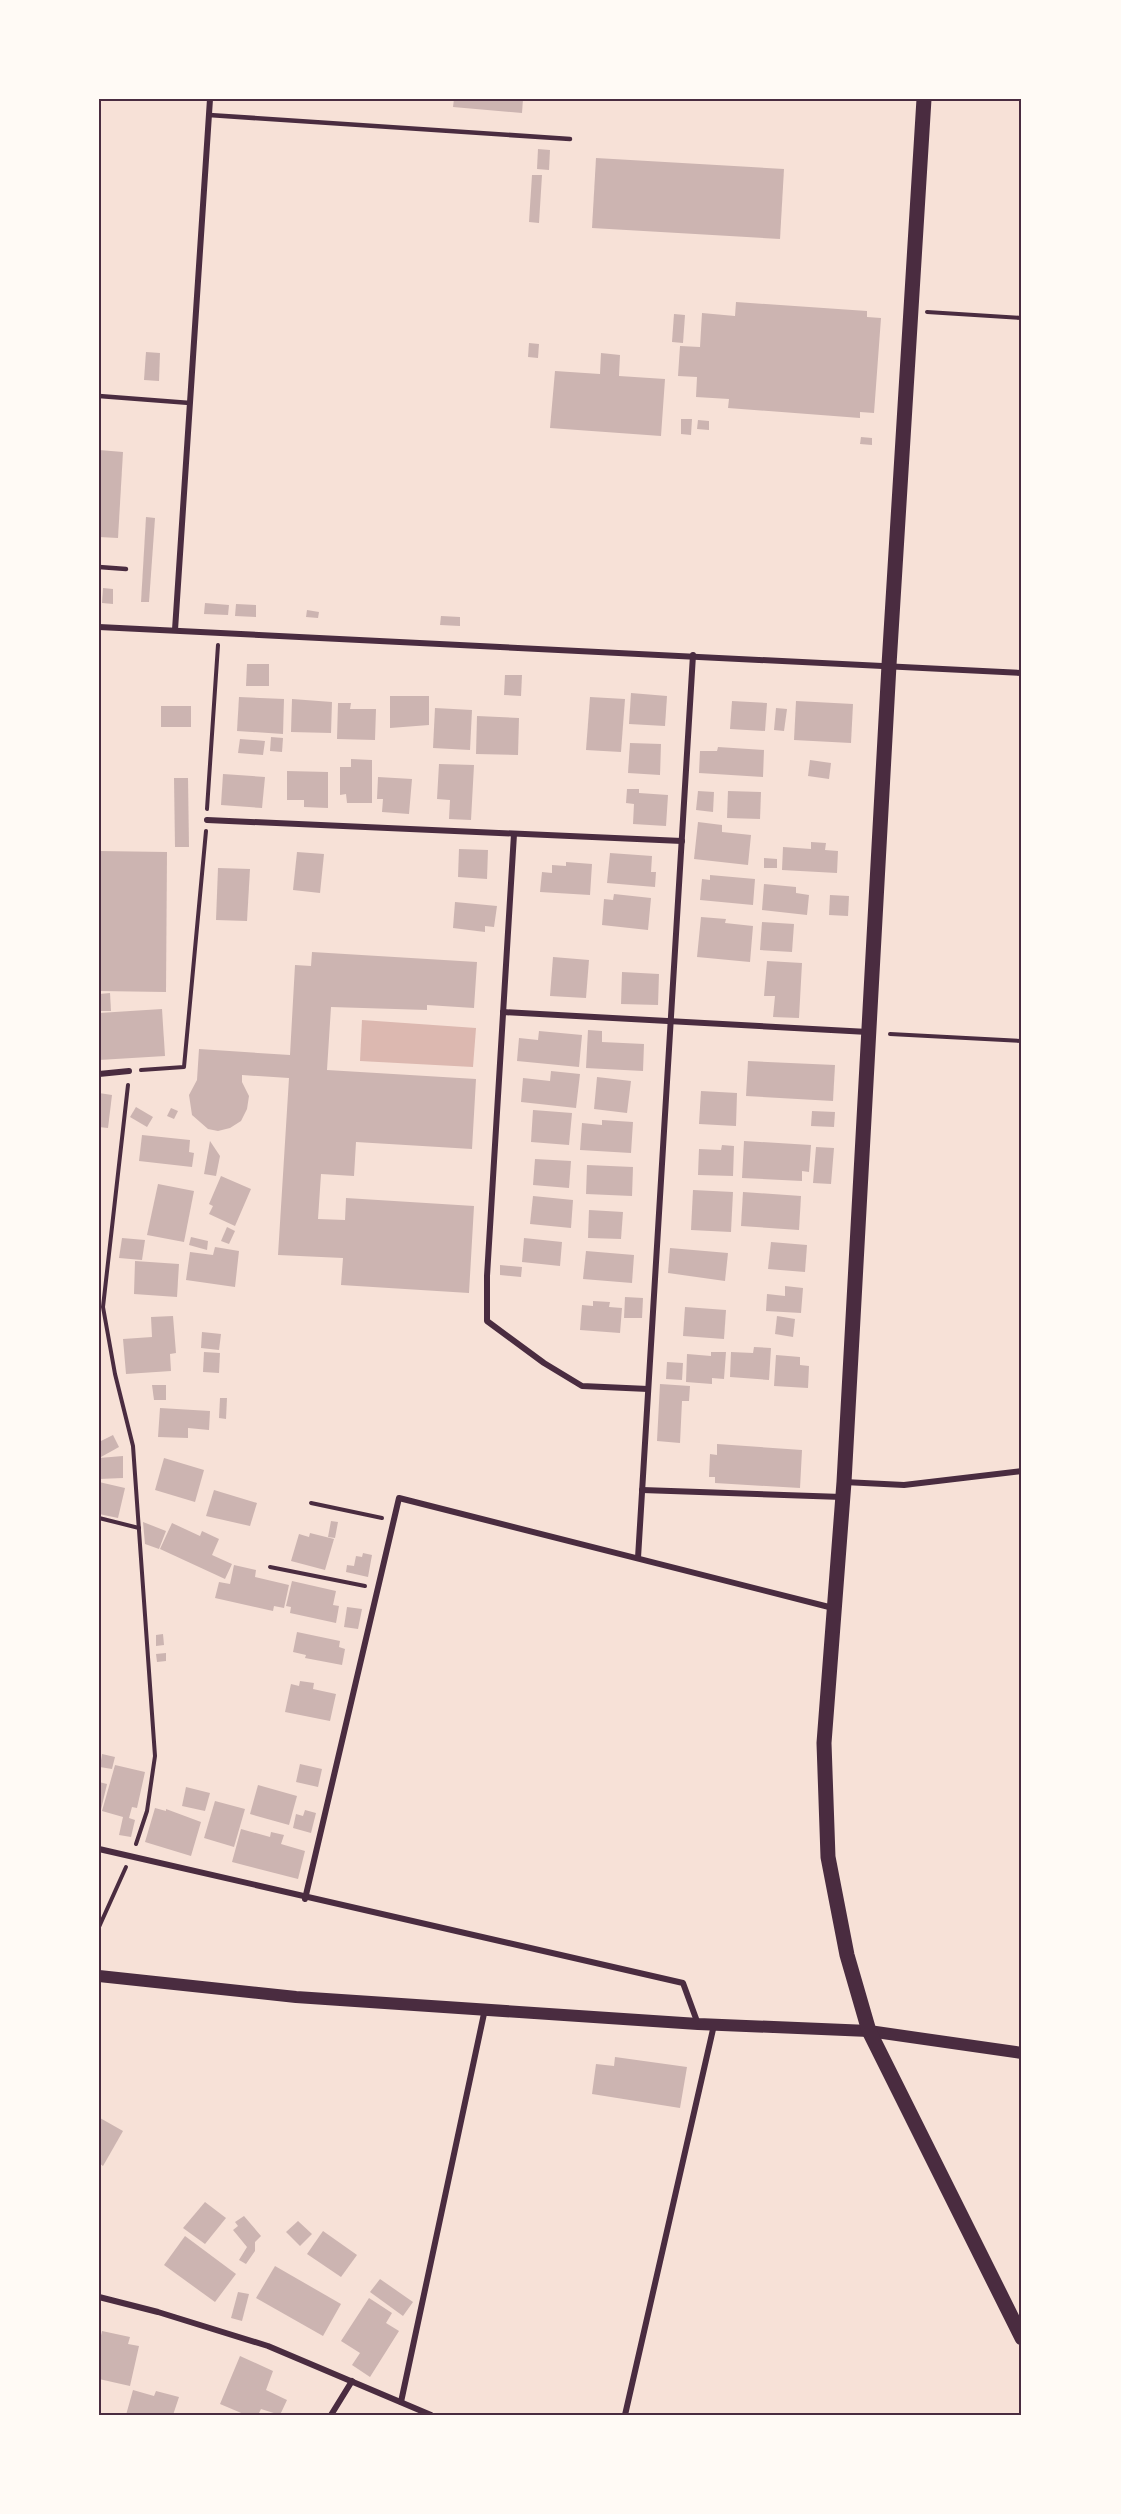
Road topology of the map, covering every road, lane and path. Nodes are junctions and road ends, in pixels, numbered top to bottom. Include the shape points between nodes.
1 (210, 99) edge
2 (924, 99) edge
3 (209, 115) junction
4 (570, 140) dead end
5 (911, 310) junction
6 (1022, 318) edge
7 (99, 396) edge
8 (190, 403) junction
9 (99, 567) edge
10 (126, 569) dead end
11 (99, 627) edge
12 (175, 630) junction
13 (219, 631) junction
14 (693, 655) junction
15 (889, 664) junction
16 (1022, 673) edge
17 (207, 820) junction
18 (514, 834) junction
19 (682, 841) junction
20 (503, 1012) junction
21 (671, 1021) junction
22 (868, 1032) junction
23 (890, 1034) dead end
24 (1022, 1041) edge
25 (129, 1071) junction
26 (99, 1074) edge
27 (648, 1389) junction
28 (1022, 1472) edge
29 (642, 1490) junction
30 (843, 1490) junction
31 (311, 1503) dead end
32 (99, 1518) edge
33 (394, 1520) junction
34 (139, 1528) junction
35 (638, 1558) junction
36 (270, 1567) dead end
37 (378, 1589) junction
38 (833, 1608) junction
39 (99, 1849) edge
40 (130, 1858) junction
41 (305, 1899) junction
42 (99, 1927) edge
43 (99, 1976) edge
44 (485, 2009) junction
45 (698, 2024) junction
46 (714, 2025) junction
47 (869, 2031) junction
48 (1022, 2053) edge
49 (99, 2297) edge
50 (1022, 2338) edge
51 (352, 2382) junction
52 (401, 2402) junction
53 (332, 2415) edge
54 (430, 2415) edge
55 (625, 2415) edge

1 - 3 street
2 - 5 main road
3 - 4 lane
3 - 8 street
5 - 6 path
5 - 15 main road
7 - 8 lane
8 - 12 street
9 - 10 lane
11 - 12 street
12 - 13 street
13 - 14 street
13 - 17 path
14 - 15 street
14 - 19 street
15 - 16 street
15 - 22 main road
17 - 18 street
17 - 25 path via 184,1067
18 - 19 street
18 - 20 street
19 - 21 street
20 - 21 street
20 - 27 street via 487,1321 582,1386
21 - 22 street
21 - 27 street
22 - 30 main road
23 - 24 path
25 - 26 street
25 - 34 path via 103,1307 133,1446
27 - 29 street
28 - 30 street
29 - 30 street
29 - 35 street
30 - 38 main road
31 - 33 path
32 - 34 path
33 - 35 street via 399,1498
33 - 37 street
34 - 40 path via 156,1756 147,1811
35 - 38 street
36 - 37 path
37 - 41 street
38 - 47 main road via 824,1743 828,1857 847,1955
39 - 40 street
40 - 41 street
40 - 42 path
41 - 45 street via 683,1983
43 - 44 main road via 296,1997
44 - 45 main road
44 - 52 street
45 - 46 main road
46 - 47 main road
46 - 55 street
47 - 48 main road
47 - 50 main road
49 - 51 street via 268,2346
51 - 52 street
51 - 53 street
52 - 54 street

